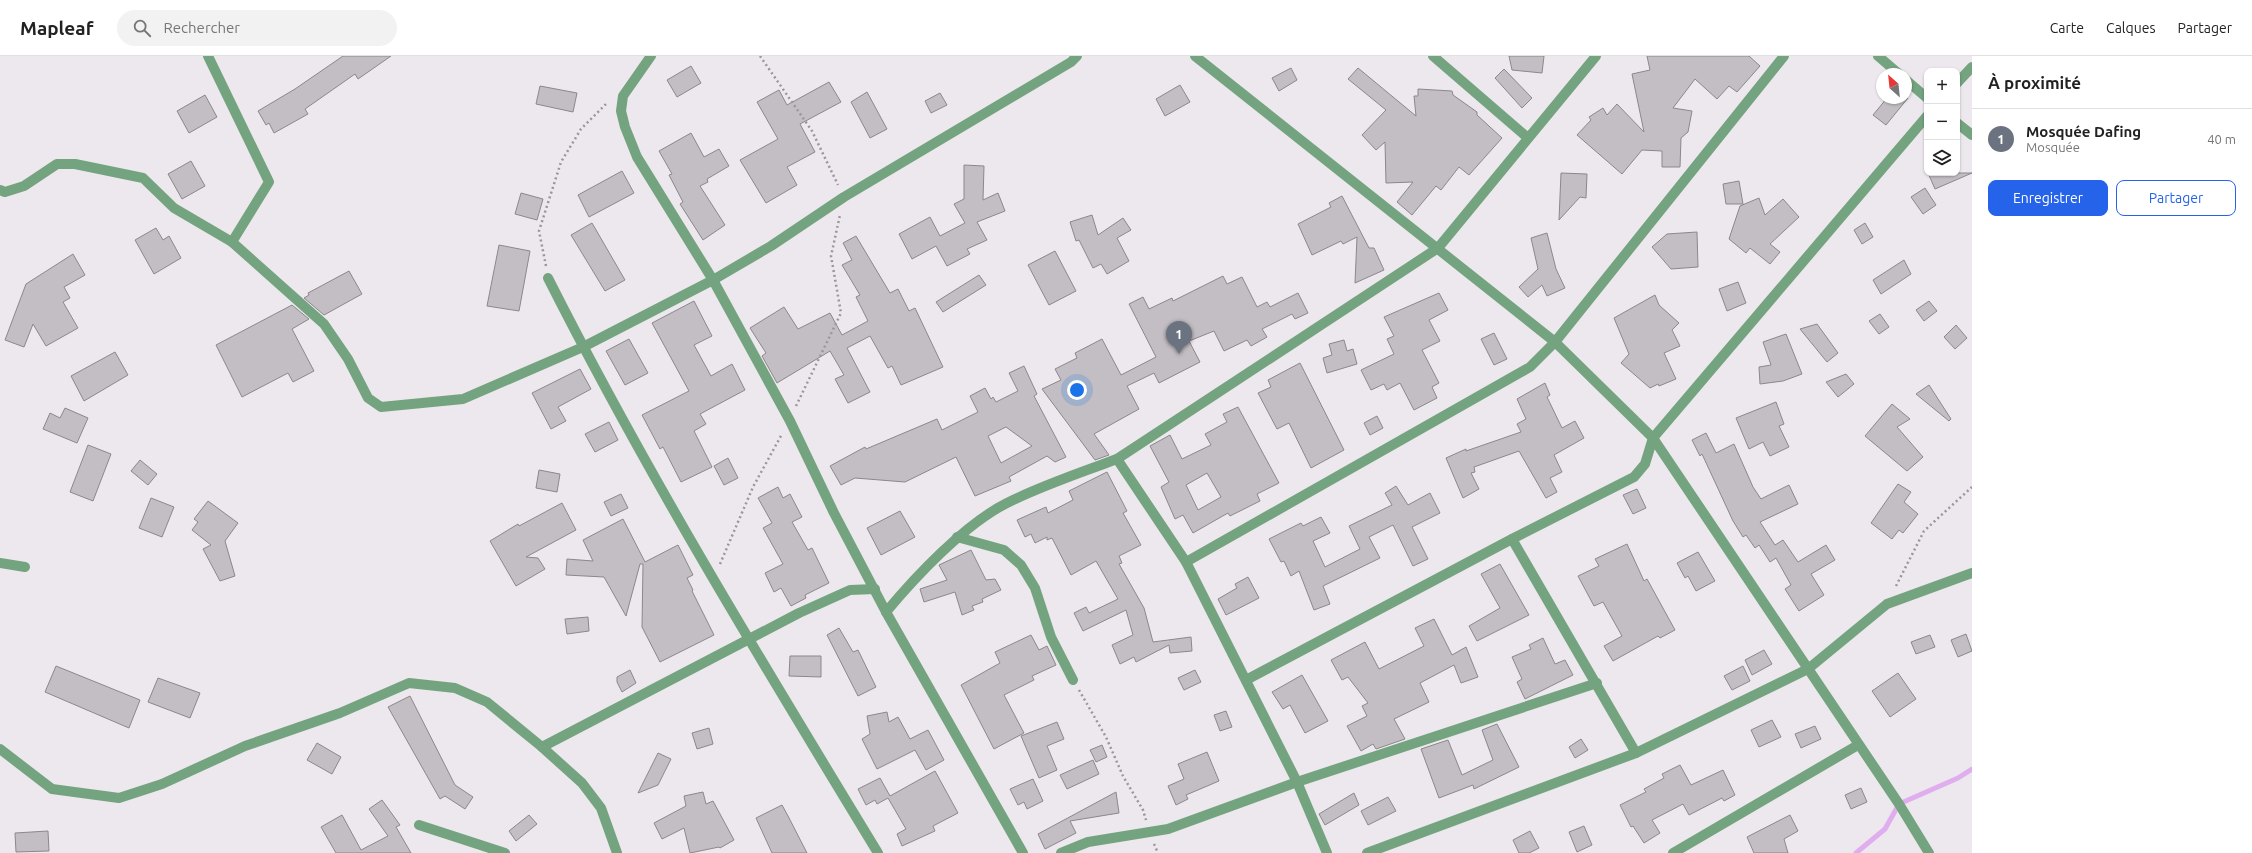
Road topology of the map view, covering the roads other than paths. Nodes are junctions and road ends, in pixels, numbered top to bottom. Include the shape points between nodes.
1 (208, 56) edge
2 (651, 56) edge
3 (1077, 56) edge
4 (1195, 56) edge
5 (1433, 56) edge
6 (1596, 56) edge
7 (1784, 56) edge
8 (1878, 56) edge
9 (1972, 67) edge
10 (1892, 68) edge
11 (1960, 80) edge
12 (1912, 85) edge
13 (1924, 95) edge
14 (1924, 120) edge
15 (1960, 125) edge
16 (1972, 135) edge
17 (1528, 138) junction
18 (0, 190) edge
19 (232, 242) junction
20 (1438, 248) junction
21 (548, 278) road end
22 (713, 280) junction
23 (1555, 342) junction
24 (583, 347) junction
25 (1653, 438) junction
26 (1117, 459) junction
27 (958, 537) junction
28 (1512, 539) junction
29 (1186, 562) junction
30 (0, 563) edge
31 (25, 567) dead end
32 (1972, 573) edge
33 (875, 589) junction
34 (886, 612) junction
35 (748, 640) junction
36 (1808, 669) junction
37 (1073, 680) road end
38 (1246, 680) junction
39 (1597, 683) junction
40 (1858, 745) junction
41 (542, 747) junction
42 (0, 749) edge
43 (1636, 753) junction
44 (1297, 782) junction
45 (419, 825) dead end
46 (505, 853) edge
47 (617, 853) edge
48 (878, 853) edge
49 (1023, 853) edge
50 (1060, 853) edge
51 (1327, 853) edge
52 (1367, 853) edge
53 (1673, 853) edge
54 (1929, 853) edge

1 - 19 street via 269,182
2 - 22 street via 623,96 621,111 625,127 638,157
3 - 22 street via 1071,62 844,197 771,246
4 - 20 street
5 - 17 street
6 - 17 street
7 - 23 street
8 - 10 street
9 - 11 street
12 - 13 street
14 - 25 street
15 - 16 street
17 - 20 street
18 - 19 street via 5,192 24,186 57,164 75,164 143,178 174,208
19 - 24 street via 324,324 348,359 368,398 381,407 463,399
20 - 23 street
20 - 26 street
21 - 24 street
22 - 24 street
22 - 33 street via 790,421 834,513
23 - 25 street
23 - 29 street via 1530,367
24 - 35 street via 713,582
25 - 28 street via 1645,464 1634,478
25 - 36 street
26 - 27 street via 1059,479 1006,504
26 - 29 street
27 - 34 street
27 - 37 street via 1004,550 1021,565 1035,588 1051,637
28 - 38 street
28 - 39 street
29 - 38 street
30 - 31 street
32 - 36 street via 1887,604
33 - 34 street
33 - 35 street via 850,590
34 - 49 street
35 - 41 street
35 - 48 street
36 - 40 street
36 - 43 street
38 - 44 street
39 - 43 street
39 - 44 street
40 - 53 street
40 - 54 street
41 - 42 street via 487,702 455,688 409,683 340,712 245,746 162,784 119,798 52,788
41 - 47 street via 582,783 601,808
43 - 52 street
44 - 50 street via 1208,815 1150,833 1088,842
44 - 51 street
45 - 46 street

